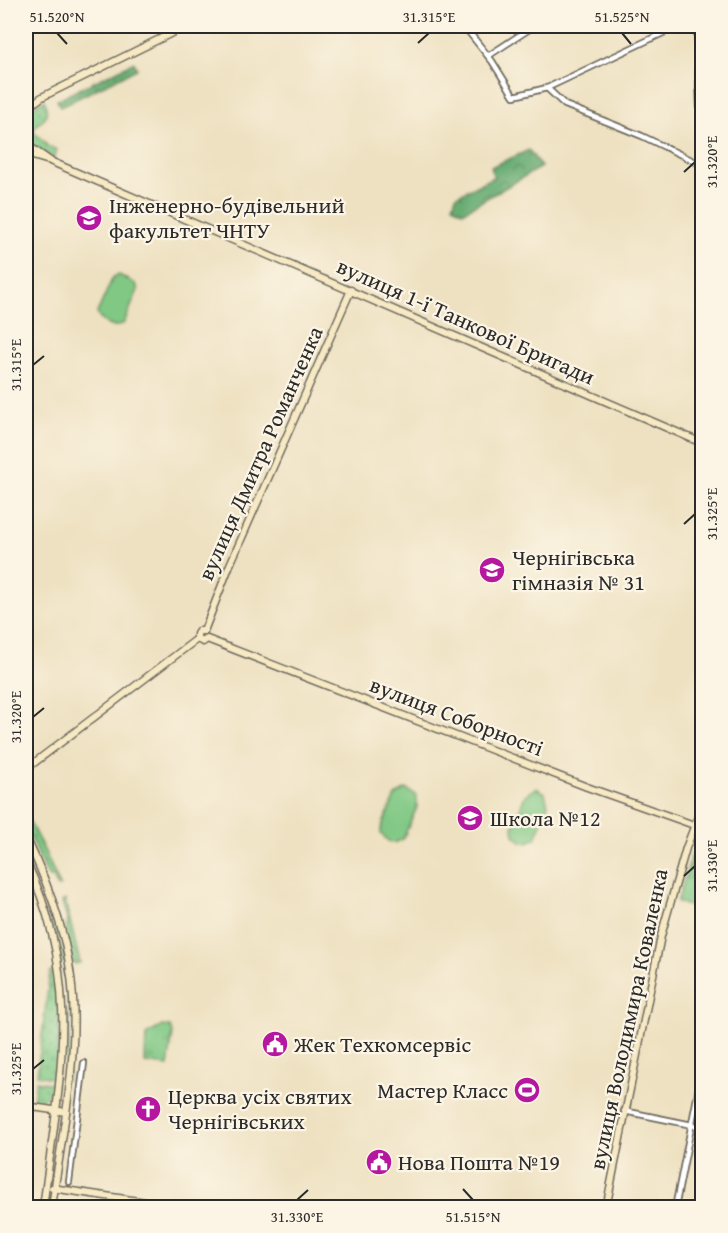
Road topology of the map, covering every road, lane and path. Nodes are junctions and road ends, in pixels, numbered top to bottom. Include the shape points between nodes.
1 (186, 26) edge
2 (464, 26) edge
3 (534, 26) edge
4 (678, 26) edge
5 (697, 26) edge
6 (488, 56) junction
7 (547, 88) junction
8 (42, 97) junction
9 (26, 103) edge
10 (26, 109) edge
11 (26, 144) edge
12 (26, 154) edge
13 (50, 161) junction
14 (702, 164) edge
15 (351, 291) junction
16 (702, 443) edge
17 (204, 631) junction
18 (197, 639) junction
19 (207, 639) junction
20 (26, 768) edge
21 (702, 806) edge
22 (694, 825) junction
23 (26, 837) edge
24 (26, 861) edge
25 (84, 1063) dead end
26 (702, 1072) edge
27 (26, 1107) edge
28 (56, 1111) junction
29 (624, 1111) junction
30 (66, 1112) junction
31 (691, 1124) junction
32 (702, 1127) edge
33 (69, 1182) dead end
34 (46, 1187) junction
35 (55, 1189) junction
36 (43, 1208) edge
37 (52, 1208) edge
38 (185, 1208) edge
39 (606, 1208) edge
40 (675, 1208) edge

1 - 8 street
2 - 6 street
3 - 6 street
4 - 7 street
5 - 14 street
6 - 7 street via 514,96
7 - 14 street via 566,105
8 - 9 street
8 - 10 street
11 - 13 street, вулиця 1-ї Танкової Бригади
12 - 13 street, вулиця 1-ї Танкової Бригади
13 - 15 street, вулиця 1-ї Танкової Бригади
15 - 16 street, вулиця 1-ї Танкової Бригади
15 - 17 street, вулиця Дмитра Романченка
17 - 18 street via 198,633
17 - 19 street
18 - 19 street, вулиця Соборності
18 - 20 street
19 - 22 street, вулиця Соборності
21 - 22 street, вулиця Володимира Коваленка
22 - 29 street, вулиця Володимира Коваленка via 661,936
23 - 30 street via 52,899 69,967 73,1020
24 - 28 street via 48,920 62,988 64,1036
25 - 33 street
26 - 31 street
27 - 28 street
28 - 30 street
28 - 34 street
29 - 31 street
29 - 39 street, вулиця Володимира Коваленка
30 - 35 street
31 - 32 street
31 - 40 street
34 - 35 street
34 - 36 street
35 - 37 street
35 - 38 street

